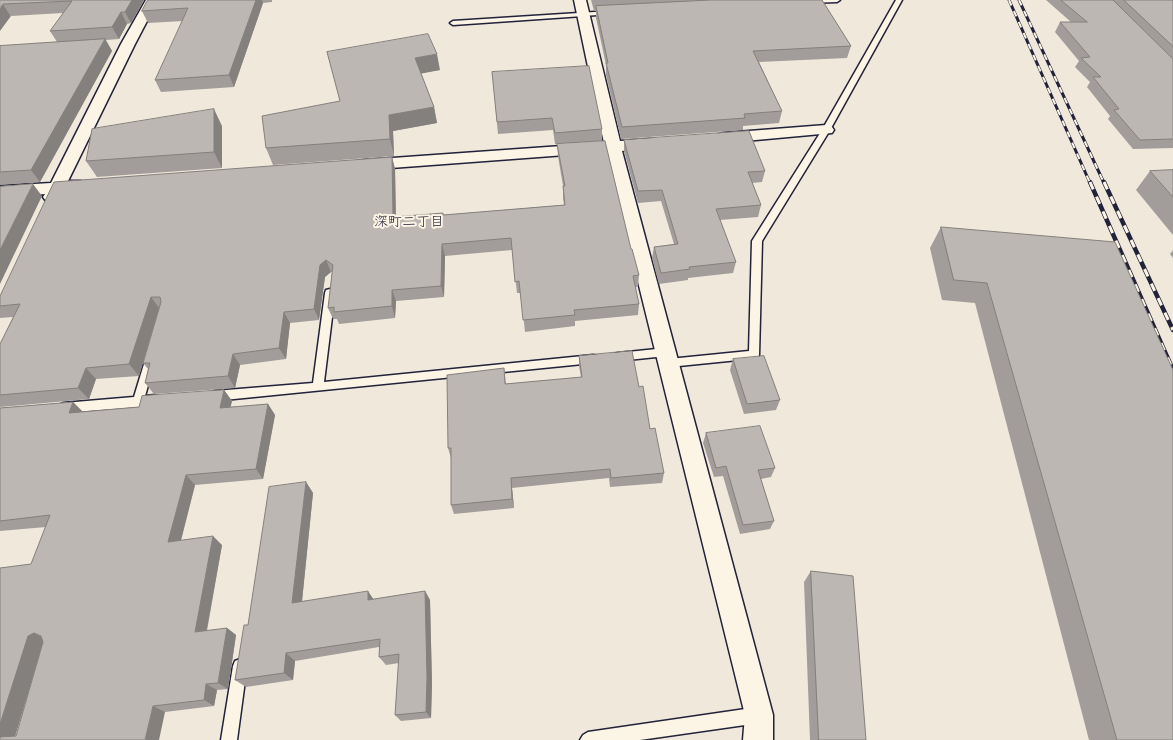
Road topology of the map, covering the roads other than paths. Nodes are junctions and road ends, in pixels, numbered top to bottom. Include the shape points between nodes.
1 (152, 0) edge
2 (837, 0) edge
3 (899, 0) edge
4 (805, 2) edge
5 (581, 7) edge
6 (615, 13) edge
7 (453, 23) dead end
8 (826, 130) junction
9 (708, 139) edge
10 (668, 142) edge
11 (613, 147) junction
12 (351, 166) edge
13 (96, 184) edge
14 (56, 187) junction
15 (0, 192) edge
16 (46, 209) edge
17 (330, 284) edge
18 (155, 343) edge
19 (667, 357) junction
20 (318, 387) junction
21 (201, 397) edge
22 (170, 399) edge
23 (138, 402) junction
24 (54, 408) edge
25 (242, 650) edge
26 (759, 715) junction
27 (229, 740) edge
28 (588, 740) edge
29 (758, 740) edge

1 - 14 street via 120,44
2 - 4 lane
3 - 8 lane
5 - 6 lane
5 - 7 lane
5 - 11 street
8 - 9 street
8 - 19 lane via 757,241 754,355
10 - 11 street
11 - 12 street
11 - 19 street
13 - 14 street
14 - 15 street
14 - 16 street
17 - 20 lane
18 - 23 lane
19 - 20 lane via 606,358
19 - 26 street
20 - 21 lane
22 - 23 lane
23 - 24 lane
25 - 27 lane
26 - 28 lane
26 - 29 street

